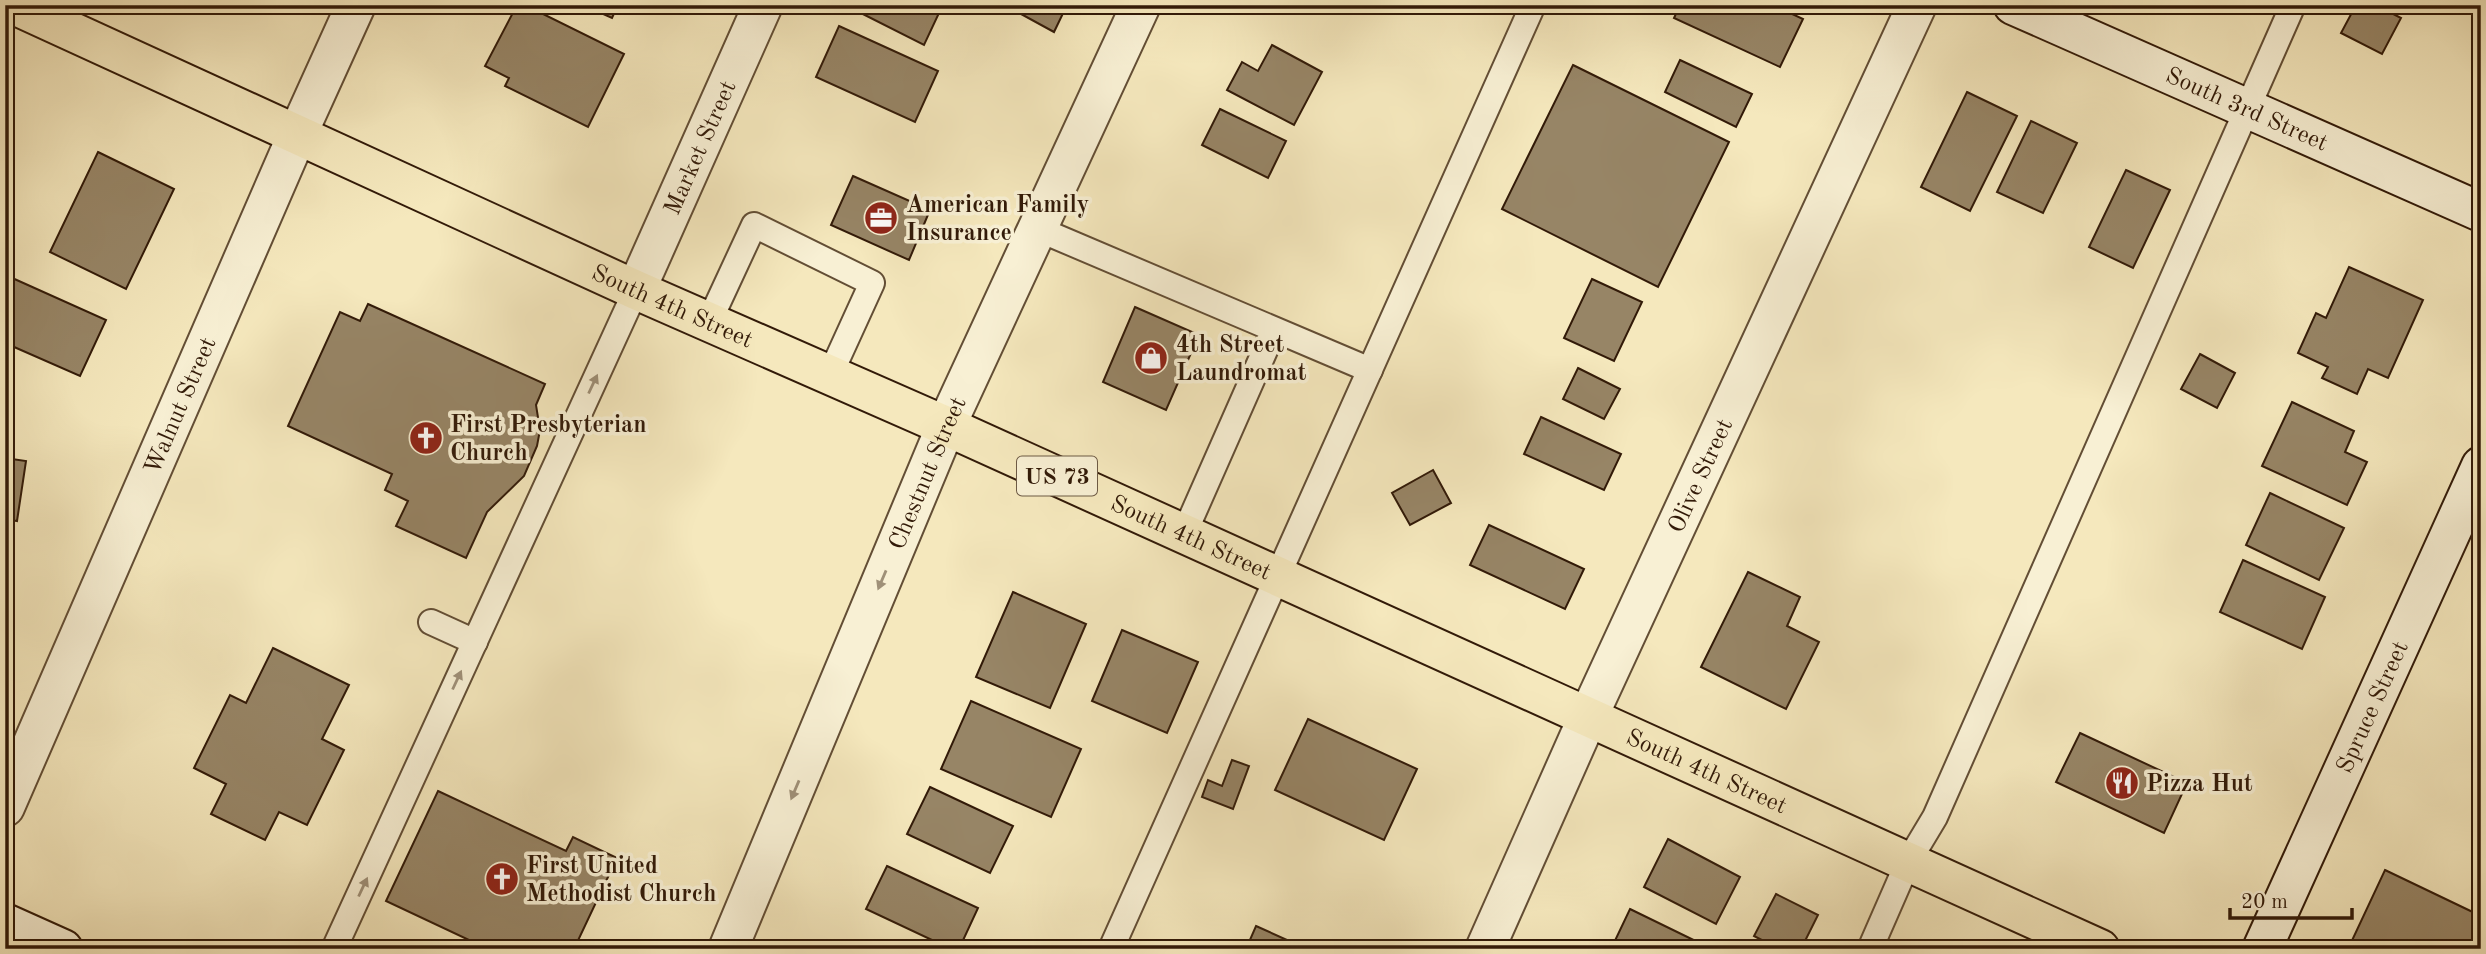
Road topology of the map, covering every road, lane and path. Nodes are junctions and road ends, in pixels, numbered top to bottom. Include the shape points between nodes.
1 (14, 5) edge
2 (356, 5) edge
3 (763, 5) edge
4 (1141, 5) edge
5 (1534, 5) edge
6 (1917, 5) edge
7 (2013, 5) edge
8 (2293, 5) edge
9 (2246, 109) junction
10 (298, 133) junction
11 (2481, 212) edge
12 (1038, 229) junction
13 (636, 290) junction
14 (709, 322) junction
15 (1274, 330) junction
16 (1370, 370) junction
17 (830, 375) junction
18 (946, 426) junction
19 (2481, 466) edge
20 (1184, 534) junction
21 (1277, 576) junction
22 (431, 622) dead end
23 (475, 642) junction
24 (1588, 717) junction
25 (5, 807) edge
26 (1908, 862) junction
27 (5, 923) edge
28 (64, 949) edge
29 (334, 949) edge
30 (728, 949) edge
31 (1111, 949) edge
32 (1485, 949) edge
33 (1870, 949) edge
34 (2101, 949) edge
35 (2262, 949) edge

1 - 10 highway, South 4th Street / US 73
2 - 10 street, Walnut Street
3 - 13 street, Market Street
4 - 12 street, Chestnut Street
5 - 16 lane
6 - 24 street, Olive Street
7 - 9 street, South 3rd Street
8 - 9 lane
9 - 11 street, South 3rd Street
9 - 26 lane via 1935,817
10 - 13 highway, South 4th Street / US 73
10 - 25 street, Walnut Street
12 - 15 lane
12 - 18 street, Chestnut Street
13 - 14 highway, South 4th Street / US 73
23 -> 13 lane
14 - 17 highway, South 4th Street / US 73
14 - 17 lane via 754,225 872,283
15 - 16 lane
15 - 20 lane
16 - 21 lane
17 - 18 highway, South 4th Street / US 73
18 - 20 highway, South 4th Street / US 73
18 -> 30 street, Chestnut Street
19 - 35 street, Spruce Street
20 - 21 highway, South 4th Street / US 73
21 - 24 highway, South 4th Street / US 73
21 - 31 lane
22 - 23 lane
29 -> 23 lane
24 - 26 highway, South 4th Street / US 73
24 - 32 street, Olive Street
26 - 33 lane
26 - 34 highway, South 4th Street / US 73
27 - 28 street

